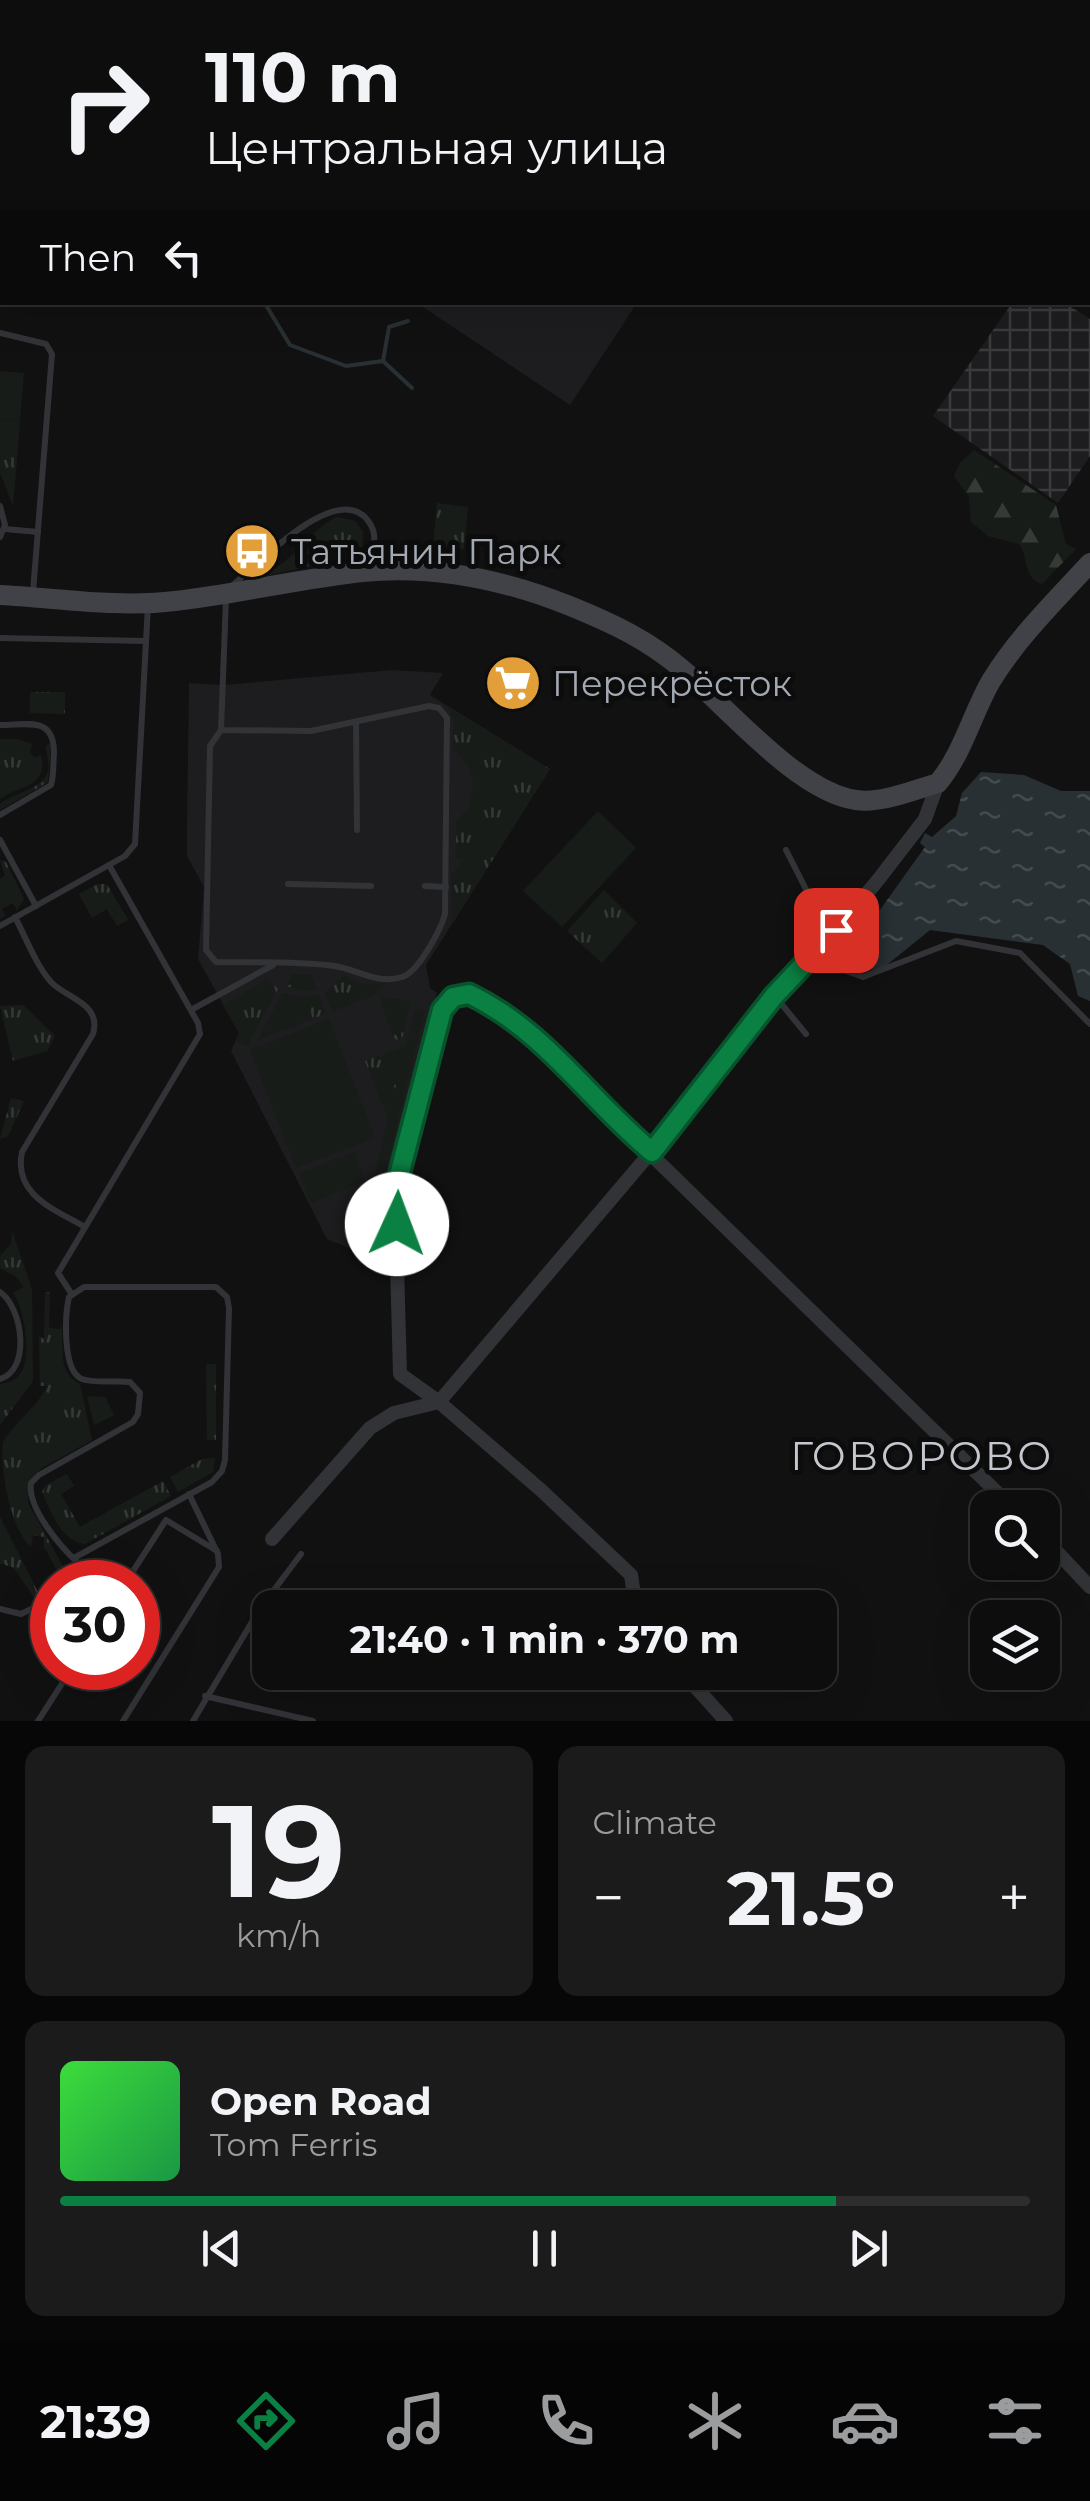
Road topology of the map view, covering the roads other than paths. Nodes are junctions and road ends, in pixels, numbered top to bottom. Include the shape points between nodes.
1 (0, 333) edge
2 (0, 506) edge
3 (38, 532) junction
4 (2, 533) edge
5 (1090, 563) edge
6 (364, 572) junction
7 (226, 592) junction
8 (0, 595) edge
9 (33, 596) junction
10 (148, 602) junction
11 (0, 638) edge
12 (146, 641) junction
13 (356, 722) junction
14 (0, 725) edge
15 (222, 730) junction
16 (938, 783) junction
17 (0, 815) edge
18 (356, 830) dead end
19 (0, 840) edge
20 (786, 850) dead end
21 (110, 864) junction
22 (288, 884) dead end
23 (371, 886) dead end
24 (425, 886) dead end
25 (446, 887) junction
26 (36, 906) junction
27 (15, 917) junction
28 (0, 926) edge
29 (836, 930) junction
30 (816, 954) junction
31 (275, 964) junction
32 (774, 996) junction
33 (191, 1010) junction
34 (1090, 1024) edge
35 (806, 1034) dead end
36 (652, 1152) junction
37 (85, 1228) junction
38 (0, 1292) edge
39 (71, 1293) junction
40 (0, 1379) edge
41 (439, 1402) junction
42 (995, 1490) edge
43 (189, 1494) junction
44 (156, 1513) junction
45 (166, 1520) junction
46 (272, 1539) dead end
47 (217, 1552) junction
48 (300, 1554) dead end
49 (1060, 1555) edge
50 (74, 1558) joint
51 (140, 1560) edge
52 (1090, 1586) edge
53 (633, 1590) edge
54 (0, 1609) edge
55 (30, 1610) edge
56 (58, 1690) edge
57 (698, 1690) edge
58 (205, 1696) junction
59 (38, 1721) edge
60 (123, 1721) edge
61 (193, 1721) edge
62 (313, 1721) edge
63 (726, 1721) edge

1 - 3 lane via 46,344 52,354
2 - 4 lane
3 - 4 lane
3 - 9 lane
5 - 16 street via 1012,649
6 - 7 street
6 - 7 lane via 373,529 364,516 331,510
6 - 16 street via 478,578 629,630 681,668 762,747 830,793 859,801
7 - 10 street
7 - 15 lane
8 - 9 street
9 - 10 street
10 - 12 lane
11 - 12 lane
12 - 21 lane via 138,835 129,852
13 - 15 lane via 296,732
13 - 18 lane
13 - 25 lane via 429,706 448,718
14 - 17 lane via 43,726 54,741 51,786
15 - 31 lane via 210,746 207,954 216,962
16 - 29 street via 925,819
19 - 26 lane
20 - 29 lane via 816,909
21 - 26 lane
21 - 33 lane
22 - 23 lane
24 - 25 lane
25 - 31 lane via 441,927 407,976 369,978 334,966
26 - 27 lane
27 - 28 lane
27 - 37 lane via 50,980 84,1002 95,1023 20,1163 31,1194
29 - 30 street
30 - 32 street
30 - 34 lane via 863,977 956,941 1020,952
31 - 33 lane
32 - 35 lane
32 - 36 street
33 - 37 lane via 198,1038
36 - 41 street
36 - 41 street via 526,1027 464,993 450,999 395,1191 400,1374
36 - 42 street
37 - 39 lane via 58,1273
38 - 40 lane via 13,1304 18,1323 17,1367
39 - 43 lane via 84,1287 210,1285 227,1297 226,1460 216,1479
39 - 50 lane via 73,1372 86,1380 130,1382 140,1393 133,1422 31,1483 32,1498 61,1549
41 - 46 street via 394,1413 370,1428
41 - 53 street via 631,1575
43 - 44 lane
43 - 47 lane
44 - 45 lane
44 - 50 lane
45 - 47 lane
45 - 51 lane
47 - 60 lane via 218,1572
48 - 58 lane
49 - 52 street
54 - 55 lane
56 - 59 lane
57 - 63 street
58 - 61 lane
58 - 62 lane

